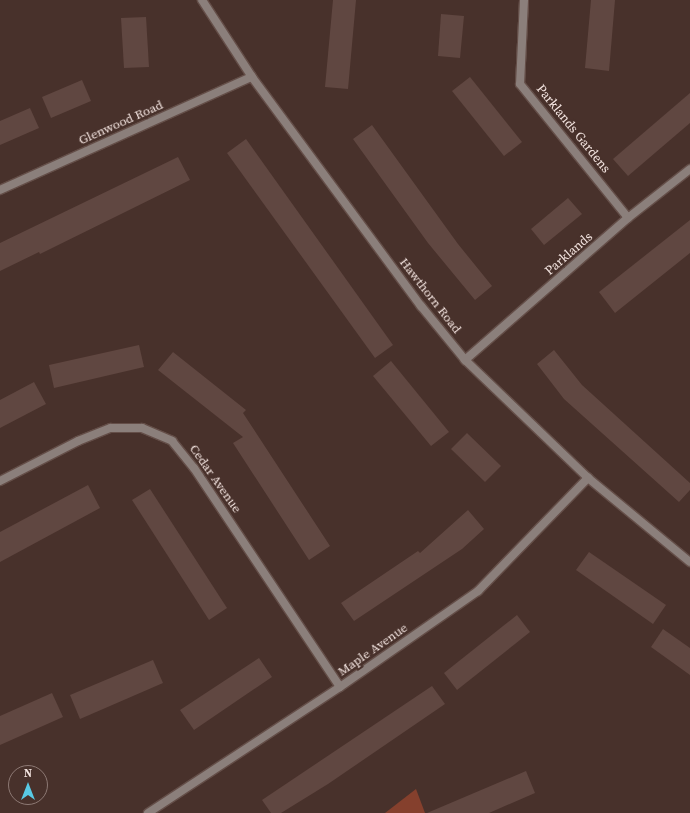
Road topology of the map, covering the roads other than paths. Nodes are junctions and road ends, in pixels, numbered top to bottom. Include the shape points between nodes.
1 (202, 0) edge
2 (524, 0) edge
3 (252, 77) junction
4 (690, 169) edge
5 (0, 190) edge
6 (628, 218) junction
7 (465, 360) junction
8 (588, 478) junction
9 (0, 481) edge
10 (690, 562) edge
11 (340, 687) junction
12 (148, 813) edge

1 - 3 street, Hawthorn Road
2 - 6 street, Parklands Gardens via 520,84
3 - 5 street, Glenwood Road
3 - 7 street, Hawthorn Road via 421,306
4 - 6 street, Parklands
6 - 7 street, Parklands
7 - 8 street, Hawthorn Road
8 - 10 street, Hawthorn Road
8 - 11 street, Maple Avenue via 478,591
9 - 11 street, Cedar Avenue via 78,440 111,428 142,428 172,441 194,468
11 - 12 street, Maple Avenue

